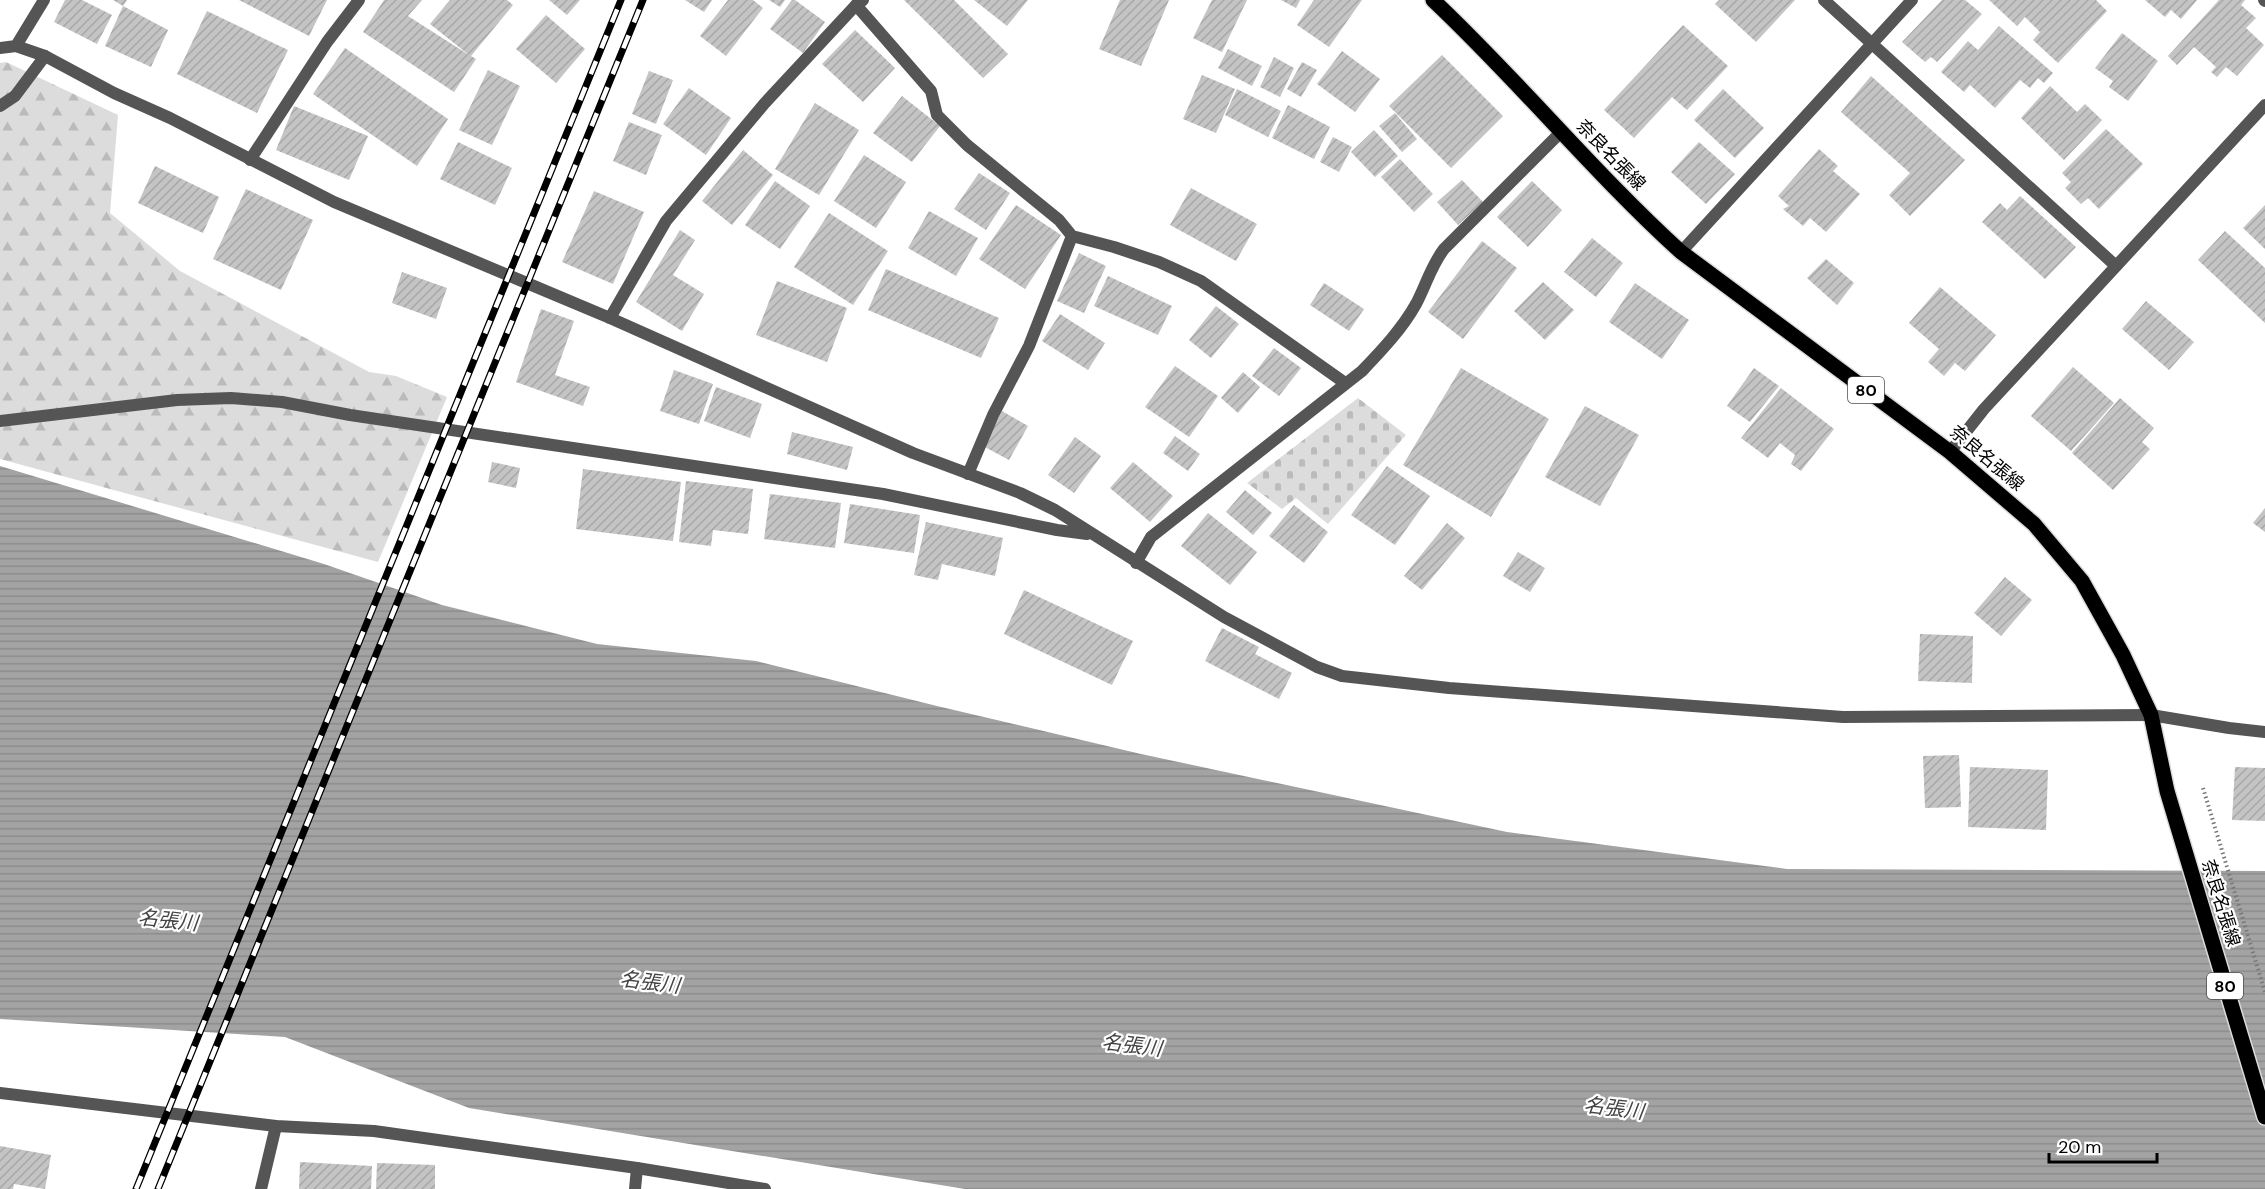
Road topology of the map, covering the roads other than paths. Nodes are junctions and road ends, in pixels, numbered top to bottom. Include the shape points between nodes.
1 (44, 0) edge
2 (359, 0) edge
3 (1433, 0) edge
4 (1824, 0) edge
5 (1912, 0) edge
6 (859, 2) edge
7 (1873, 42) junction
8 (16, 46) junction
9 (0, 48) edge
10 (45, 56) junction
11 (2265, 105) edge
12 (0, 106) edge
13 (1561, 132) junction
14 (250, 160) junction
15 (1072, 236) junction
16 (1682, 252) junction
17 (2116, 266) junction
18 (610, 318) junction
19 (1345, 383) junction
20 (0, 421) edge
21 (1950, 452) junction
22 (968, 474) junction
23 (1092, 535) junction
24 (1136, 563) junction
25 (2151, 715) junction
26 (2265, 732) edge
27 (0, 1094) edge
28 (2265, 1117) edge
29 (276, 1126) junction
30 (637, 1168) junction
31 (261, 1189) edge
32 (635, 1189) edge
33 (765, 1189) edge

1 - 8 street
2 - 14 street
3 - 13 main road, 奈良名張線 / 80
4 - 7 street
5 - 7 street
6 - 15 street via 931,91 937,115 967,145 1059,220
6 - 18 street via 764,104 666,221
7 - 16 street
7 - 17 street
8 - 9 street
8 - 10 street
10 - 12 street via 15,96
10 - 14 street
11 - 17 street
13 - 16 main road, 奈良名張線 / 80
13 - 19 street via 1444,249 1402,325 1362,371
14 - 18 street via 334,202
15 - 19 street via 1159,262 1201,281
15 - 22 street via 1029,346
16 - 21 main road, 奈良名張線 / 80
17 - 21 street via 1984,409
18 - 22 street
19 - 24 street via 1151,537
20 - 23 street via 177,400 231,398 282,402 883,494
21 - 25 main road, 奈良名張線 / 80 via 2034,524 2082,581
22 - 23 street via 1020,493
23 - 24 street
24 - 25 street via 1224,617 1317,667 1342,676 1449,688 1843,717
25 - 26 street
25 - 28 main road, 奈良名張線 / 80 via 2167,791
27 - 29 street
29 - 30 street via 374,1131
29 - 31 street
30 - 32 street
30 - 33 street

